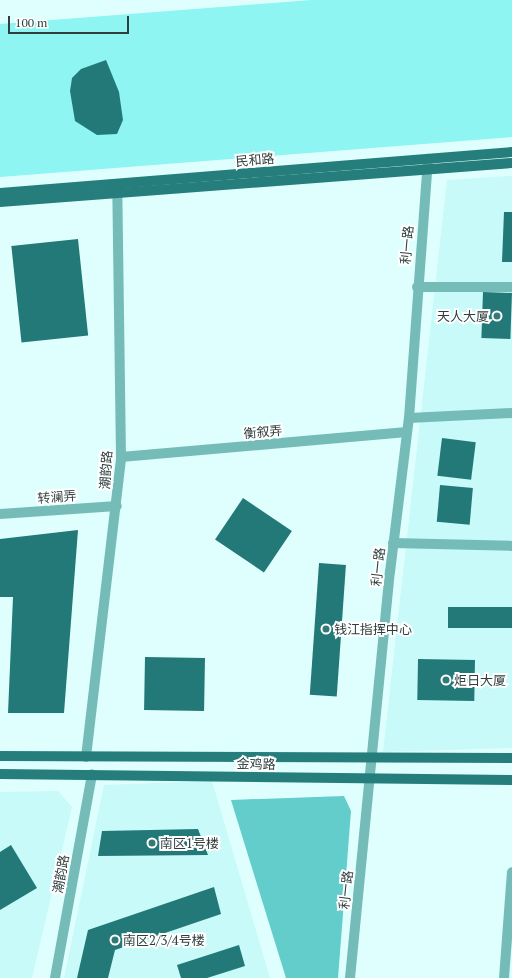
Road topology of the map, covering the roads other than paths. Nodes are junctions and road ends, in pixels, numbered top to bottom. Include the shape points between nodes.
1 (512, 152) edge
2 (512, 163) edge
3 (428, 164) junction
4 (118, 188) junction
5 (0, 193) edge
6 (0, 202) edge
7 (417, 287) junction
8 (512, 287) edge
9 (512, 414) edge
10 (409, 418) junction
11 (407, 432) junction
12 (121, 457) junction
13 (116, 506) junction
14 (0, 514) edge
15 (393, 543) junction
16 (512, 546) edge
17 (0, 756) edge
18 (86, 757) junction
19 (512, 758) edge
20 (372, 760) junction
21 (0, 774) edge
22 (92, 774) junction
23 (370, 780) junction
24 (512, 780) edge
25 (512, 872) edge
26 (55, 978) edge
27 (350, 978) edge
28 (504, 978) edge

1 - 3 main road, 民和路
2 - 3 main road, 民和路
3 - 4 main road, 民和路
3 - 7 street, 利一路
4 - 5 main road, 民和路
4 - 6 main road, 民和路
4 - 12 street, 潮韵路
7 - 8 street
7 - 10 street, 利一路
9 - 10 street
10 - 11 street, 利一路
11 - 12 street, 衡叙弄
11 - 15 street, 利一路
12 - 13 street, 潮韵路
13 - 14 street, 转澜弄
13 - 18 street, 潮韵路
15 - 16 street
15 - 20 street, 利一路
17 - 18 main road, 金鸡路
18 - 20 main road, 金鸡路
19 - 20 main road, 金鸡路
20 - 23 street, 利一路
21 - 22 main road, 金鸡路
22 - 23 main road, 金鸡路
22 - 26 street, 潮韵路
23 - 24 main road, 金鸡路
23 - 27 street, 利一路
25 - 28 street

